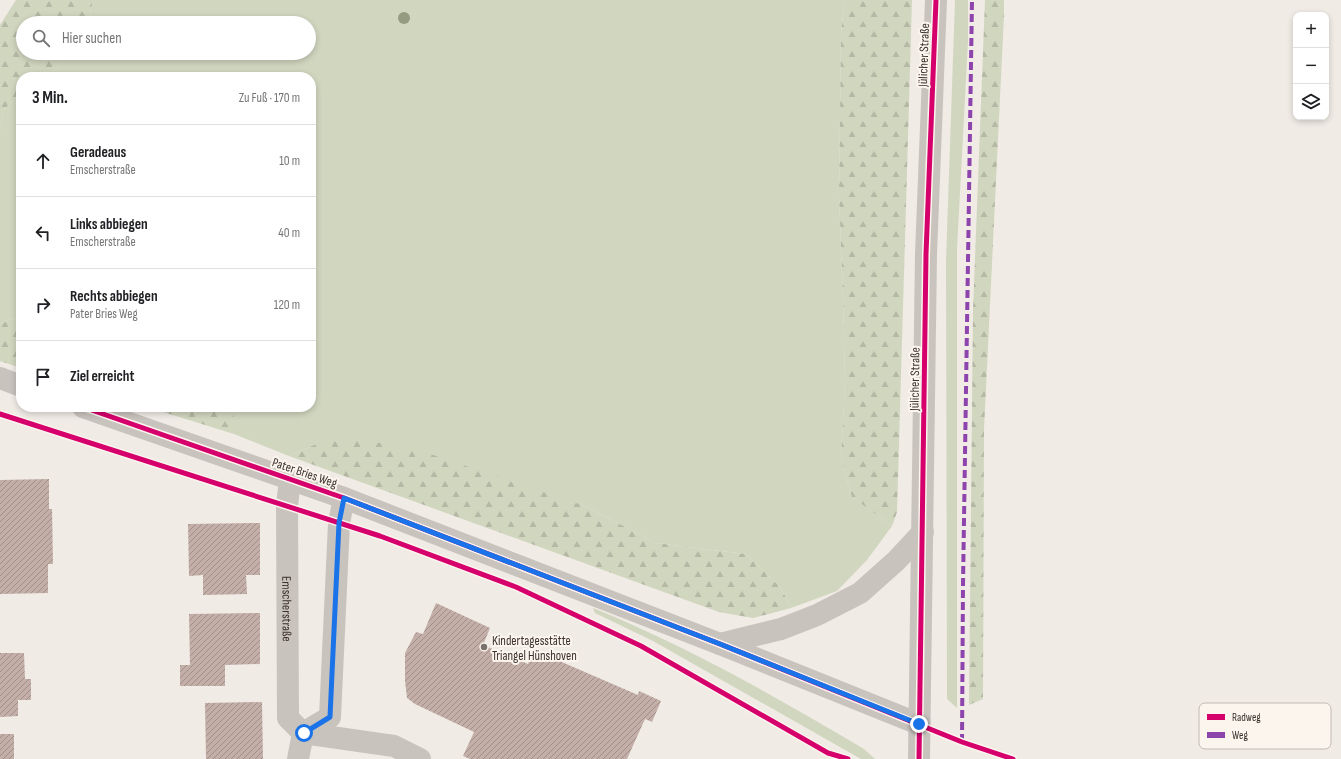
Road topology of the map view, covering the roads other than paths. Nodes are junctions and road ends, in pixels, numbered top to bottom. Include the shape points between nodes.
1 (936, 0) edge
2 (0, 378) edge
3 (16, 384) edge
4 (97, 412) edge
5 (290, 479) junction
6 (344, 498) junction
7 (923, 532) junction
8 (720, 644) junction
9 (919, 724) junction
10 (304, 733) junction
11 (298, 759) edge
12 (420, 759) edge
13 (918, 759) edge

1 - 7 street, Jülicher Straße via 926,254
2 - 3 street
4 - 5 street, Pater Bries Weg
5 - 6 street, Pater Bries Weg
5 - 10 street, Emscherstraße via 287,506 288,718
6 - 8 street, Pater Bries Weg
6 - 10 street via 339,523 330,717
7 - 8 street via 896,561 860,593 817,615 781,629
7 - 9 street, Jülicher Straße
8 - 9 street, Pater Bries Weg
9 - 13 street, Jülicher Straße
10 - 11 street
10 - 12 street via 394,746

